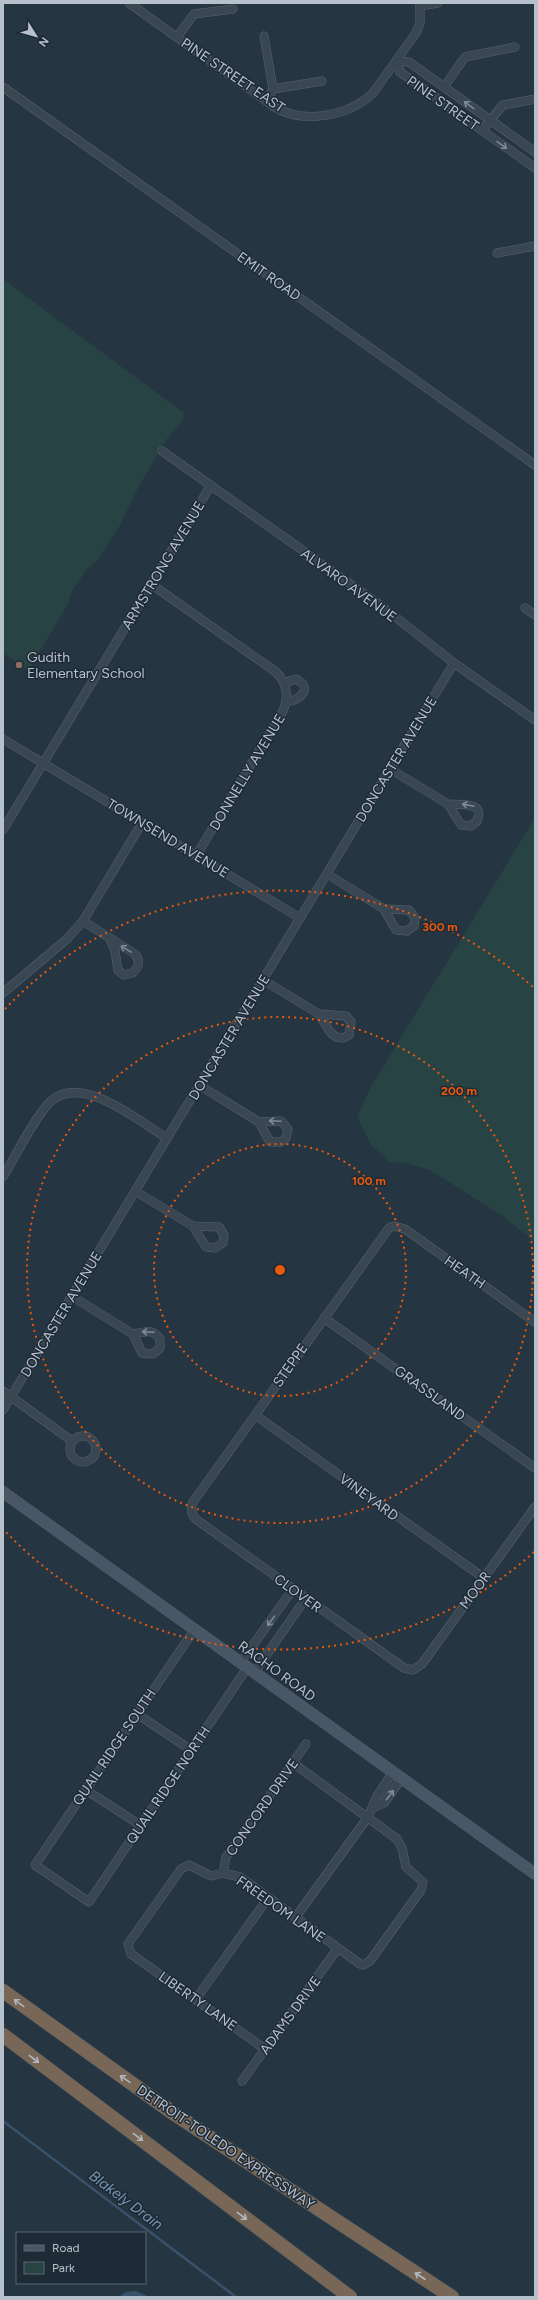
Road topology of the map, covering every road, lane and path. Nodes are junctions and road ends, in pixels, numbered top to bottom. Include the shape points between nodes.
1 (129, 3) edge
2 (438, 3) edge
3 (420, 4) edge
4 (233, 9) dead end
5 (264, 36) dead end
6 (177, 37) junction
7 (515, 47) dead end
8 (397, 61) junction
9 (322, 81) dead end
10 (3, 87) edge
11 (444, 87) junction
12 (273, 90) junction
13 (456, 95) junction
14 (535, 99) edge
15 (267, 101) junction
16 (448, 106) junction
17 (489, 120) junction
18 (482, 130) junction
19 (535, 152) edge
20 (535, 168) edge
21 (535, 246) edge
22 (497, 253) dead end
23 (162, 451) dead end
24 (535, 464) edge
25 (211, 486) junction
26 (151, 584) junction
27 (525, 608) dead end
28 (535, 615) edge
29 (454, 663) junction
30 (284, 683) junction
31 (286, 702) junction
32 (535, 720) edge
33 (3, 740) edge
34 (43, 763) junction
35 (390, 769) junction
36 (448, 804) dead end
37 (142, 823) junction
38 (3, 830) edge
39 (196, 856) junction
40 (327, 874) junction
41 (384, 909) dead end
42 (300, 918) junction
43 (83, 921) junction
44 (110, 940) dead end
45 (263, 980) junction
46 (3, 993) edge
47 (319, 1014) dead end
48 (199, 1085) junction
49 (259, 1122) dead end
50 (168, 1138) junction
51 (3, 1177) edge
52 (135, 1191) junction
53 (193, 1226) dead end
54 (394, 1226) joint
55 (72, 1297) junction
56 (324, 1318) junction
57 (535, 1322) edge
58 (133, 1334) dead end
59 (3, 1391) edge
60 (11, 1396) junction
61 (3, 1410) edge
62 (255, 1415) junction
63 (72, 1441) dead end
64 (535, 1468) edge
65 (3, 1492) edge
66 (535, 1507) edge
67 (191, 1508) joint
68 (484, 1578) junction
69 (293, 1589) junction
70 (306, 1598) junction
71 (194, 1630) junction
72 (247, 1668) junction
73 (413, 1670) joint
74 (137, 1714) junction
75 (306, 1744) dead end
76 (191, 1750) junction
77 (293, 1763) junction
78 (397, 1775) junction
79 (86, 1790) junction
80 (368, 1817) junction
81 (140, 1825) junction
82 (223, 1873) junction
83 (535, 1874) edge
84 (268, 1898) junction
85 (89, 1902) joint
86 (296, 1918) junction
87 (338, 1948) junction
88 (131, 1954) joint
89 (3, 1991) edge
90 (196, 1999) junction
91 (3, 2035) edge
92 (265, 2049) junction
93 (242, 2081) dead end
94 (350, 2297) edge
95 (452, 2297) edge

1 - 6 street, PINE STREET EAST
2 - 3 street
3 - 8 street, PINE STREET EAST via 420,23 416,33
4 - 6 street via 194,14
5 - 12 street
6 - 15 street, PINE STREET EAST
7 - 11 street via 465,57
8 - 11 street, PINE STREET via 409,62
8 - 15 street, PINE STREET EAST via 373,93 350,109 302,116 284,112
8 - 16 street, PINE STREET via 400,72
9 - 12 street
10 - 24 street, EMIT ROAD
11 - 13 street, PINE STREET
12 - 15 street
13 - 16 street
17 -> 13 street, PINE STREET
14 - 17 street via 503,105
16 - 18 street, PINE STREET
17 - 18 street
17 - 19 street, PINE STREET
18 -> 20 street, PINE STREET
21 - 22 street
23 - 25 street, ALVARO AVENUE
25 - 26 street, ARMSTRONG AVENUE
25 - 29 street, ALVARO AVENUE via 380,606
26 - 30 street via 276,672
26 - 34 street, ARMSTRONG AVENUE
27 - 28 street
29 - 32 street, ALVARO AVENUE
29 - 35 street, DONCASTER AVENUE
30 - 31 street, DONNELLY AVENUE via 287,691
30 - 31 street via 296,679 304,688 300,698
31 - 39 street, DONNELLY AVENUE
33 - 34 street, TOWNSEND AVENUE
34 - 37 street, TOWNSEND AVENUE
34 - 38 street, ARMSTRONG AVENUE
35 - 36 street
35 - 40 street, DONCASTER AVENUE
37 - 39 street, TOWNSEND AVENUE
37 - 43 street
39 - 42 street, TOWNSEND AVENUE
40 - 41 street
40 - 42 street, DONCASTER AVENUE
42 - 45 street, DONCASTER AVENUE
43 - 44 street
43 - 46 street via 67,939
45 - 47 street
45 - 48 street, DONCASTER AVENUE
48 - 49 street
48 - 50 street, DONCASTER AVENUE
50 - 51 street via 96,1096 82,1092 68,1093 53,1100 42,1112
50 - 52 street, DONCASTER AVENUE
52 - 53 street
52 - 55 street, DONCASTER AVENUE
54 - 56 street, STEPPE via 386,1232
54 - 57 street, HEATH via 405,1229
55 - 58 street
55 - 60 street, DONCASTER AVENUE
56 - 62 street, STEPPE
56 - 64 street, GRASSLAND
59 - 60 street
60 - 61 street, DONCASTER AVENUE
60 - 63 street
62 - 67 street, STEPPE
62 - 68 street, VINEYARD
65 - 71 street, RACHO ROAD
66 - 68 street, MOOR
67 - 69 street, CLOVER via 197,1520
68 - 73 street, MOOR via 422,1664
69 - 70 street, CLOVER
69 -> 72 street
70 - 72 street
70 - 73 street, CLOVER via 404,1668
71 - 72 street, RACHO ROAD
71 - 74 street, QUAIL RIDGE SOUTH
72 - 76 street, QUAIL RIDGE NORTH
72 - 78 street, RACHO ROAD
74 - 76 street
74 - 79 street, QUAIL RIDGE SOUTH
75 - 77 street, CONCORD DRIVE
76 - 81 street, QUAIL RIDGE NORTH
77 - 80 street
77 - 82 street, CONCORD DRIVE via 226,1857
78 - 80 street via 384,1803 373,1808
78 - 83 street, RACHO ROAD
79 - 81 street
79 - 85 street, QUAIL RIDGE SOUTH via 35,1865
80 - 86 street
80 - 87 street, FREEDOM LANE via 400,1844 406,1867 423,1882 421,1890 363,1965
81 - 85 street, QUAIL RIDGE NORTH
82 - 84 street, FREEDOM LANE via 240,1878
82 - 88 street, FREEDOM LANE via 211,1876 189,1865 181,1869 130,1940 128,1948
84 - 86 street, FREEDOM LANE
84 - 90 street
86 - 87 street, FREEDOM LANE
87 - 92 street, ADAMS DRIVE
88 - 90 street, LIBERTY LANE
95 -> 89 highway, DETROIT-TOLEDO EXPRESSWAY via 173,2114
90 - 92 street, LIBERTY LANE
91 -> 94 highway
92 - 93 street, ADAMS DRIVE

